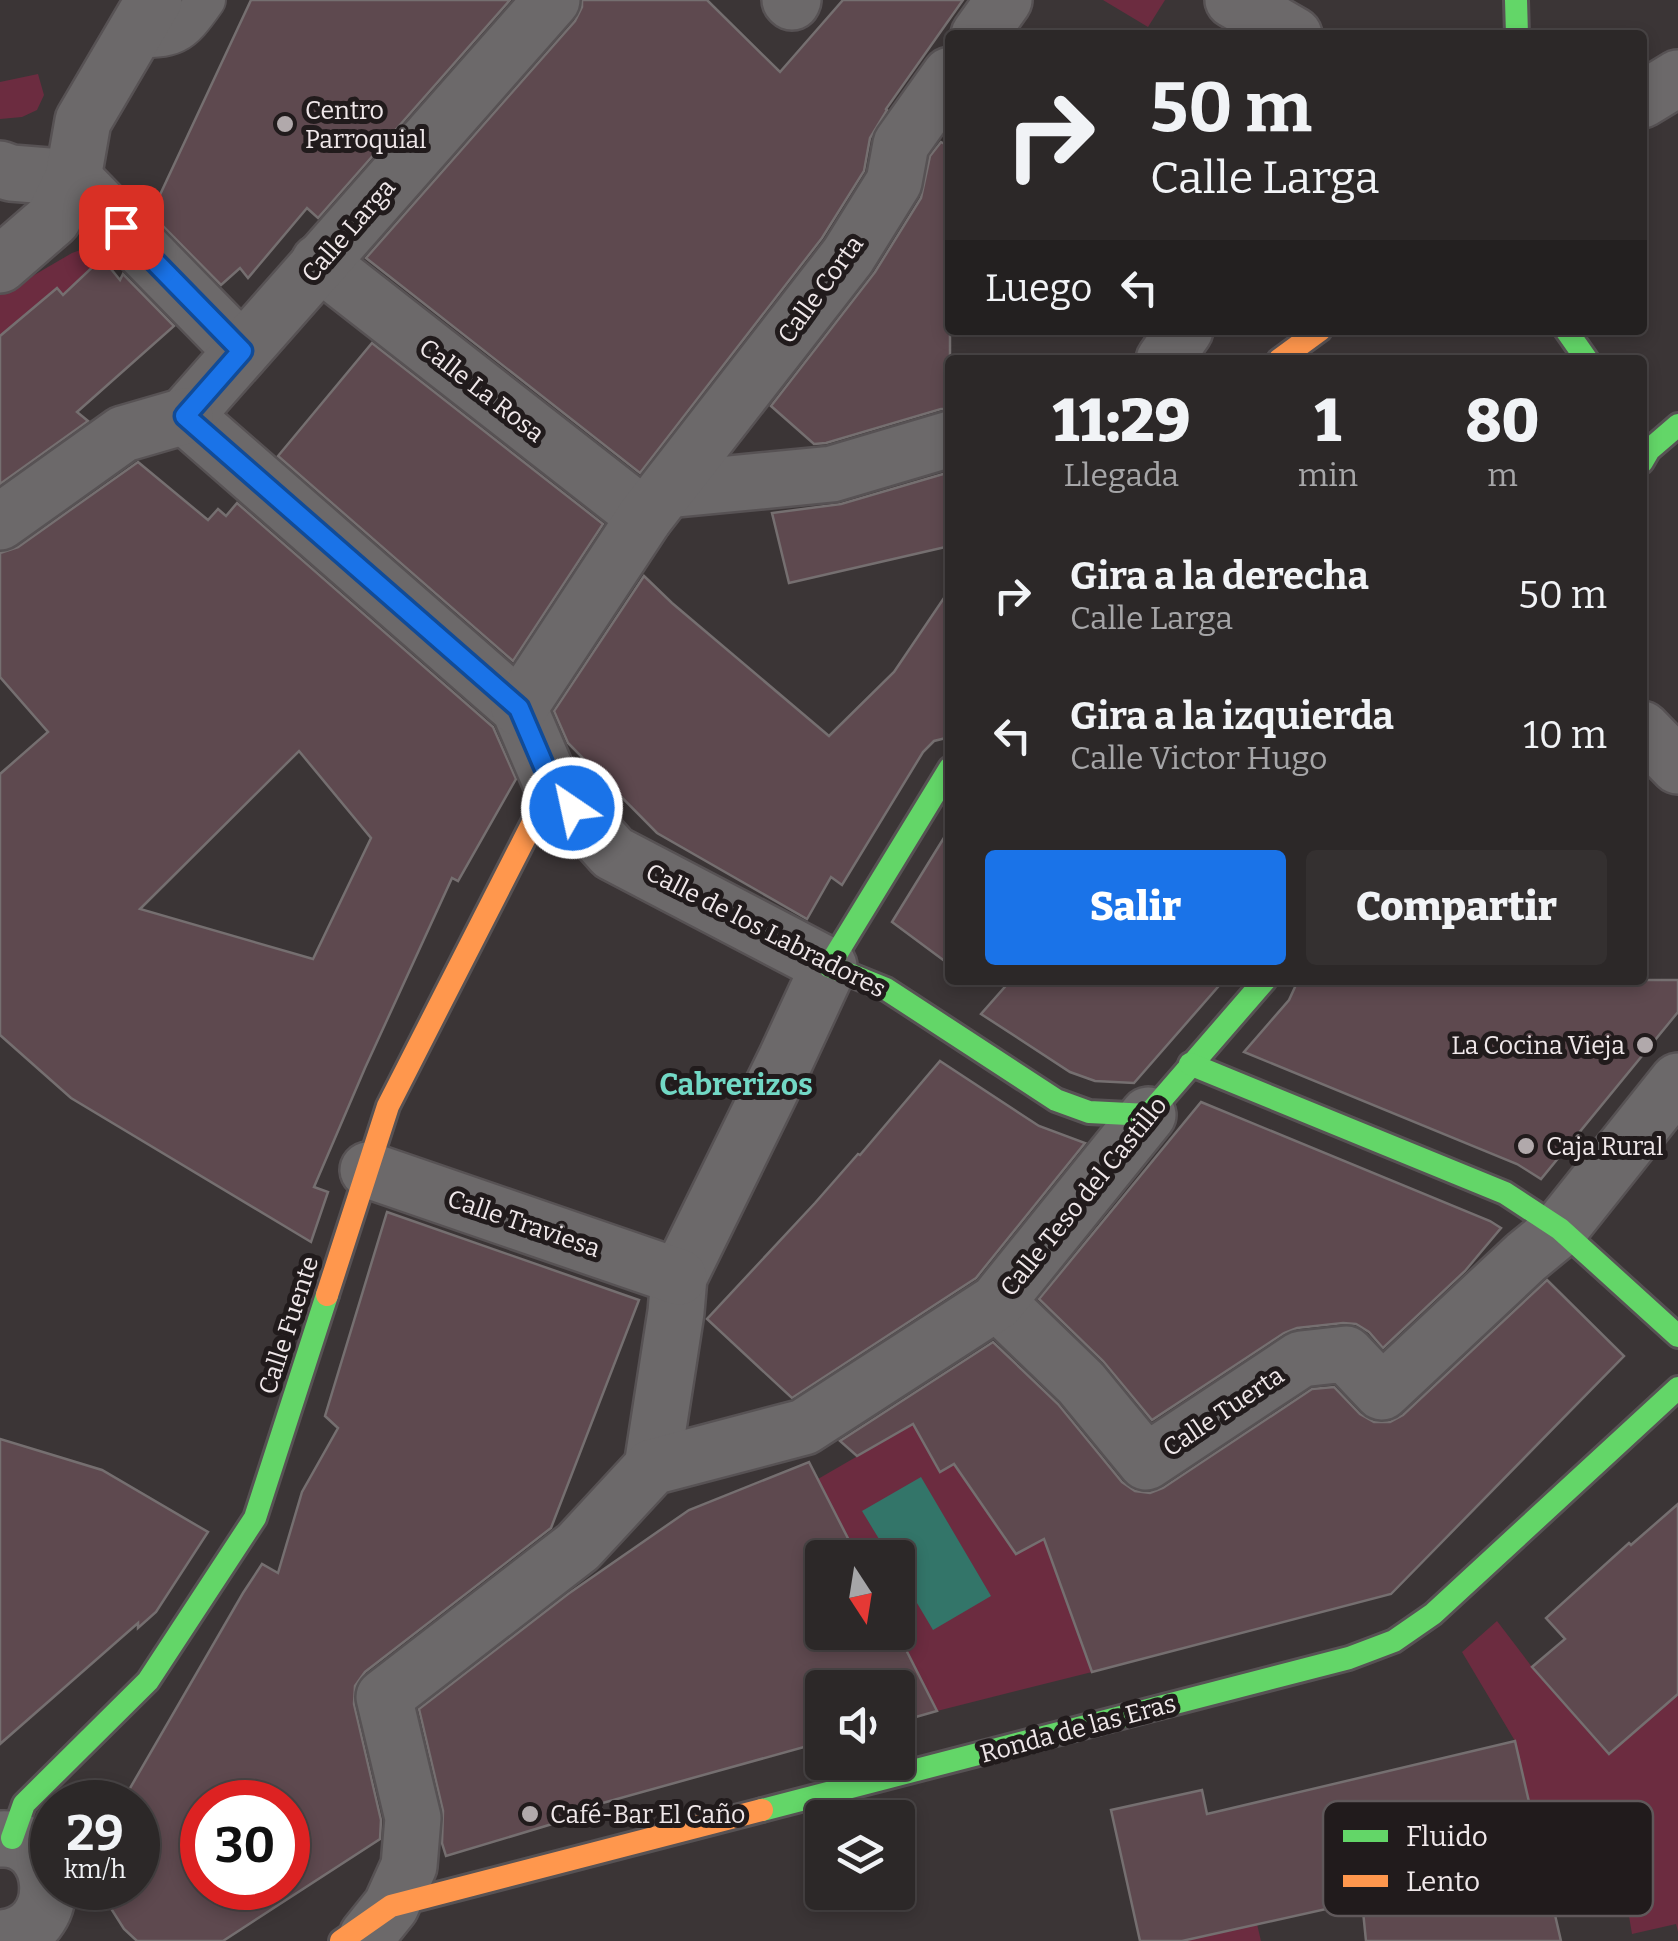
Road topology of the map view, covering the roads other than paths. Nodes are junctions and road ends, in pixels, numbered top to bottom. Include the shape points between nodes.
1 (206, 0) edge
2 (552, 0) edge
3 (1004, 0) edge
4 (1233, 0) edge
5 (1516, 0) edge
6 (142, 19) edge
7 (982, 30) edge
8 (1285, 30) edge
9 (1516, 30) edge
10 (1678, 78) edge
11 (945, 82) edge
12 (1647, 97) edge
13 (0, 169) edge
14 (73, 178) junction
15 (319, 262) junction
16 (0, 265) edge
17 (1313, 335) edge
18 (242, 351) junction
19 (1286, 355) edge
20 (185, 416) junction
21 (1678, 425) edge
22 (945, 440) edge
23 (1647, 449) edge
24 (656, 504) junction
25 (0, 522) edge
26 (519, 708) junction
27 (1647, 734) edge
28 (1678, 766) edge
29 (945, 776) edge
30 (552, 785) junction
31 (829, 966) junction
32 (1260, 985) edge
33 (1190, 1064) junction
34 (1678, 1081) edge
35 (1148, 1115) junction
36 (368, 1170) junction
37 (1560, 1229) junction
38 (678, 1294) junction
39 (997, 1302) junction
40 (1678, 1336) edge
41 (1678, 1388) edge
42 (652, 1467) junction
43 (6, 1839) edge
44 (377, 1924) edge
45 (27, 1935) edge
46 (340, 1941) edge

1 - 6 lane via 188,26 164,39
2 - 15 street, Calle Larga
3 - 7 street
4 - 8 street
5 - 9 street
6 - 14 street via 83,121
10 - 12 street
11 - 24 street, Calle Corta via 901,144 894,182 848,256
13 - 14 street
14 - 16 street via 53,219
14 - 18 street
15 - 18 street, Calle Larga
15 - 24 street, Calle La Rosa
17 - 19 street
18 - 20 street, Calle Larga
20 - 25 street via 122,434
20 - 26 street, Calle de los Labradores
21 - 23 street
22 - 24 street via 832,474
24 - 26 street, Calle Corta
26 - 30 street, Calle de los Labradores
27 - 28 street
29 - 31 street
30 - 31 street, Calle de los Labradores via 614,853
30 - 36 street, Calle Fuente via 388,1106
31 - 35 street, Calle de los Labradores via 886,989 1056,1100 1088,1112
31 - 38 street
32 - 33 street, Calle Teso del Castillo
33 - 35 street, Calle Teso del Castillo
33 - 37 street via 1506,1192
34 - 37 street
35 - 39 street, Calle Teso del Castillo
36 - 38 street, Calle Traviesa
36 - 43 street, Calle Fuente via 255,1518 148,1681 24,1804
37 - 39 street, Calle Tuerta via 1382,1392 1346,1354 1301,1360 1146,1462 1081,1383
37 - 40 street
38 - 42 street
39 - 42 street, Calle Teso del Castillo via 804,1427
41 - 44 street, Ronda de las Eras via 1433,1614 1394,1641
42 - 44 street via 578,1548 384,1697 413,1818 408,1866
43 - 45 street via 35,1852 47,1875 48,1903
44 - 46 street, Ronda de las Eras

